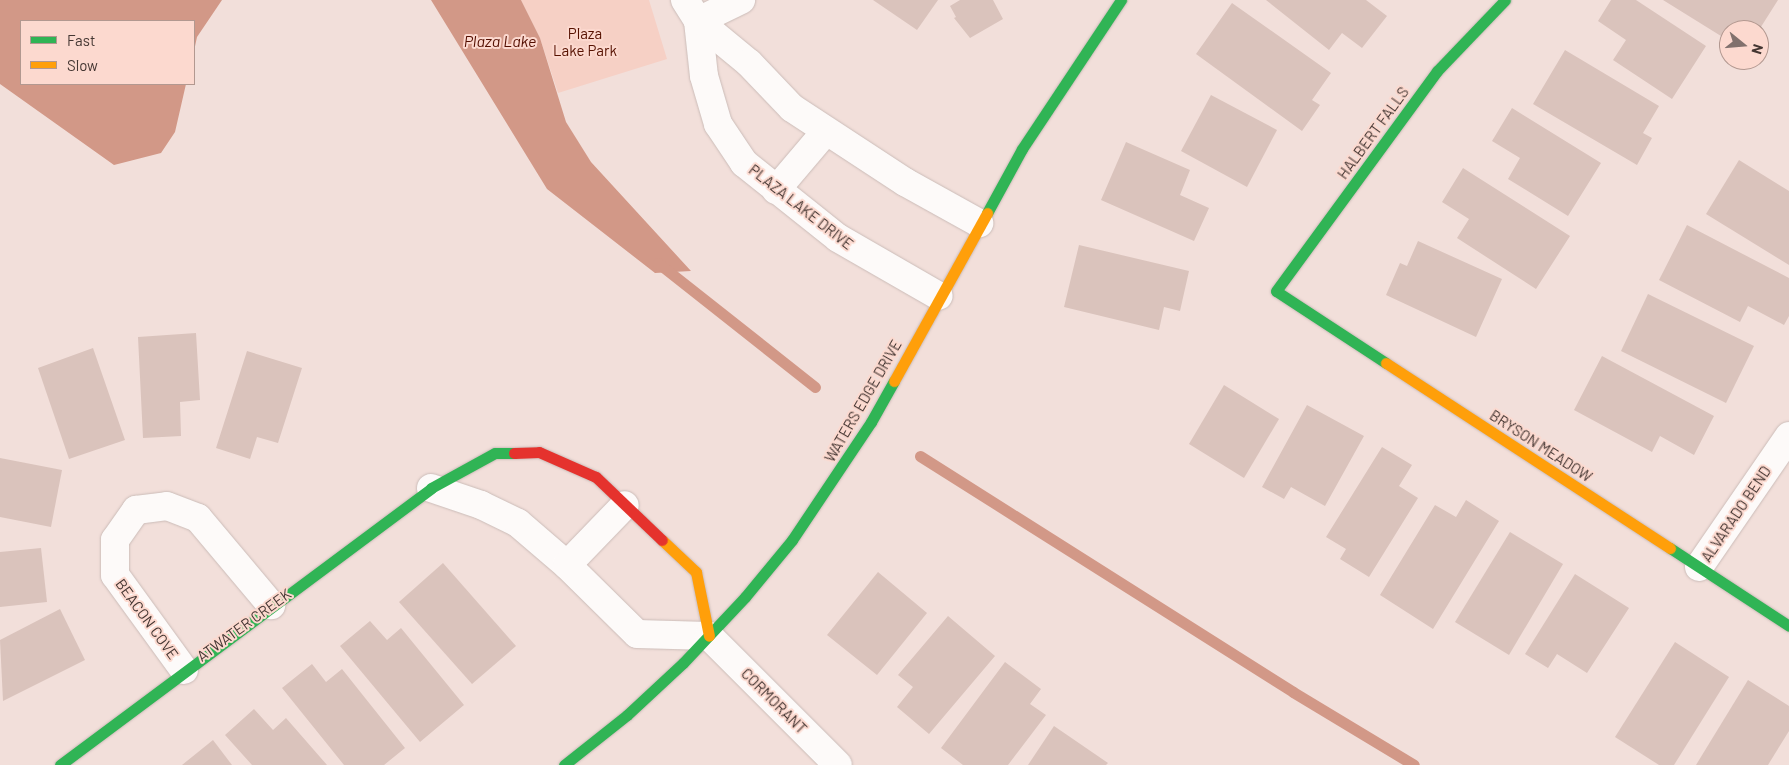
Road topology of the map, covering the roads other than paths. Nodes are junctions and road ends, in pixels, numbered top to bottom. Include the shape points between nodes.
1 (741, 0) edge
2 (1121, 0) edge
3 (1505, 0) edge
4 (692, 11) edge
5 (826, 131) junction
6 (776, 190) junction
7 (979, 223) junction
8 (1276, 291) joint
9 (939, 296) junction
10 (1789, 436) edge
11 (431, 488) junction
12 (625, 505) junction
13 (567, 565) junction
14 (1699, 568) junction
15 (271, 605) junction
16 (1789, 626) edge
17 (709, 636) junction
18 (184, 670) junction
19 (60, 765) edge
20 (564, 765) edge
21 (838, 765) edge

1 - 4 street
2 - 7 street, WATERS EDGE DRIVE via 1051,102
3 - 8 street, HALBERT FALLS via 1437,71
4 - 5 street via 792,108
4 - 6 street, PLAZA LAKE DRIVE via 704,76 718,124 744,163
5 - 6 street
5 - 7 street via 905,182
6 - 9 street, PLAZA LAKE DRIVE via 838,238
7 - 9 street, WATERS EDGE DRIVE
8 - 14 street, BRYSON MEADOW
9 - 17 street, WATERS EDGE DRIVE via 867,428 815,508 774,562
10 - 14 street, ALVARADO BEND
11 - 12 street, ATWATER CREEK via 495,453 539,452 596,477
11 - 13 street via 481,505 518,523
11 - 15 street, ATWATER CREEK
12 - 13 street
12 - 17 street, ATWATER CREEK via 696,572
13 - 17 street via 638,634
14 - 16 street, BRYSON MEADOW
15 - 18 street, ATWATER CREEK
15 - 18 street, BEACON COVE via 198,518 167,506 136,510 115,540 115,574
17 - 20 street, WATERS EDGE DRIVE via 626,715
17 - 21 street, CORMORANT
18 - 19 street, ATWATER CREEK

